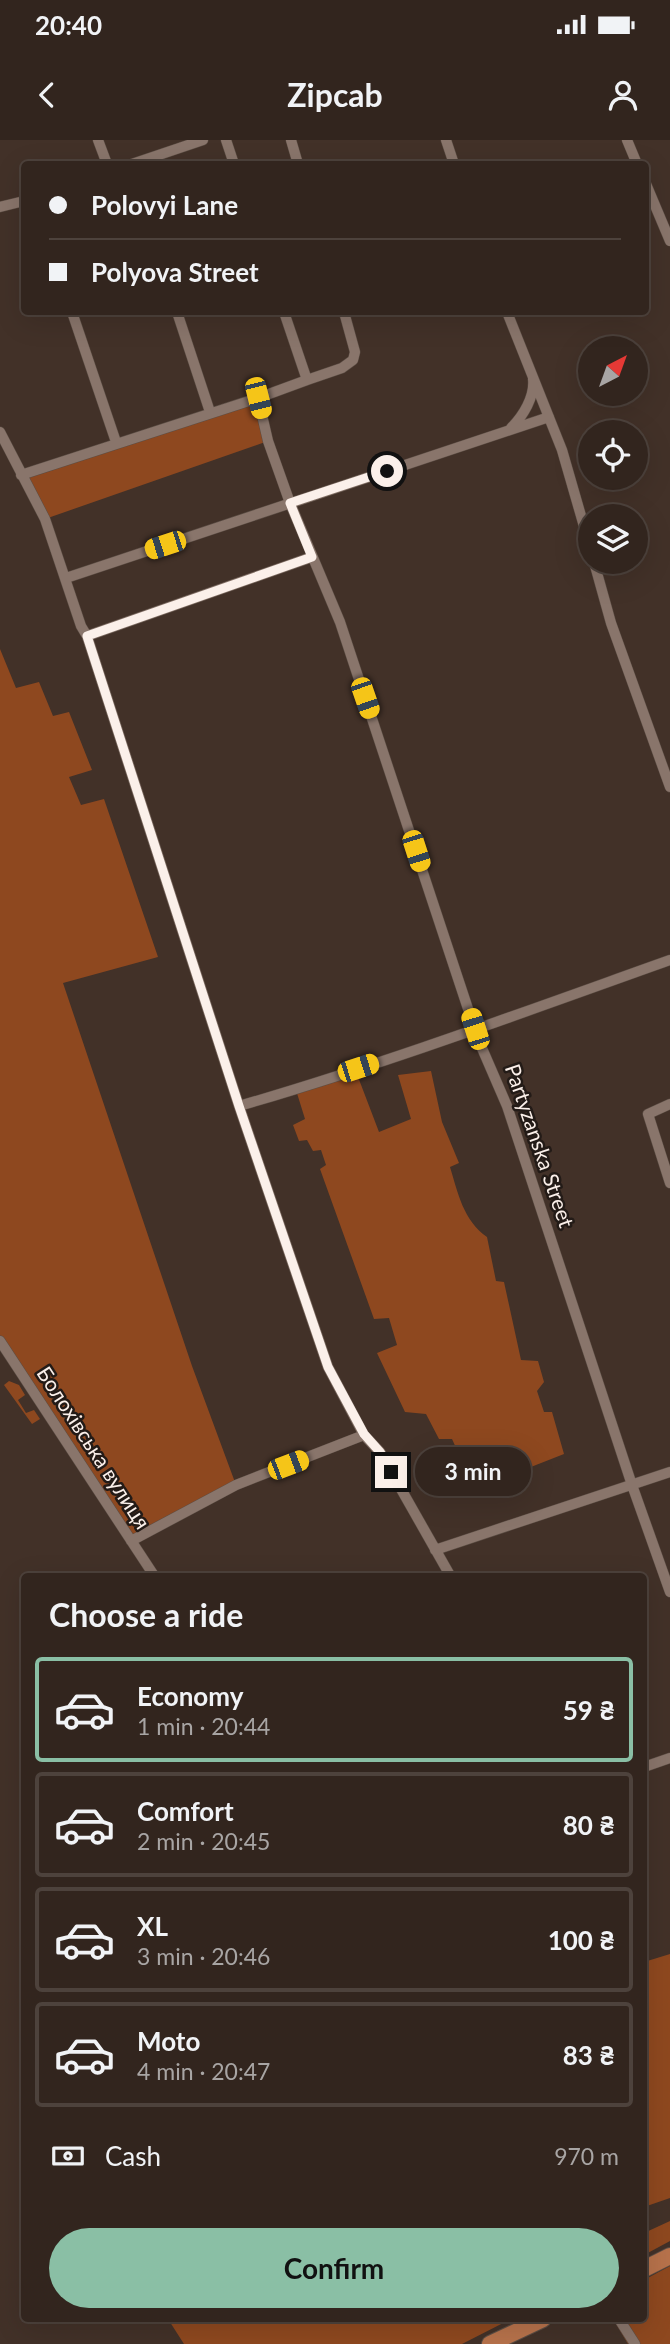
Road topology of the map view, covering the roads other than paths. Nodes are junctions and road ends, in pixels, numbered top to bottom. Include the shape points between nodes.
1 (98, 140) edge
2 (203, 140) edge
3 (226, 140) edge
4 (290, 140) edge
5 (446, 140) edge
6 (627, 140) edge
7 (106, 161) edge
8 (141, 161) edge
9 (233, 161) edge
10 (297, 161) edge
11 (453, 161) edge
12 (636, 161) edge
13 (649, 191) edge
14 (21, 202) edge
15 (0, 207) edge
16 (670, 241) edge
17 (73, 315) edge
18 (178, 315) edge
19 (285, 315) edge
20 (345, 315) edge
21 (508, 315) edge
22 (532, 372) junction
23 (307, 380) junction
24 (258, 398) junction
25 (210, 412) junction
26 (549, 417) junction
27 (508, 430) junction
28 (0, 432) edge
29 (116, 442) junction
30 (21, 475) junction
31 (290, 503) junction
32 (578, 505) edge
33 (312, 557) junction
34 (597, 574) edge
35 (66, 578) junction
36 (87, 636) junction
37 (670, 787) edge
38 (670, 960) edge
39 (475, 1029) junction
40 (670, 1104) edge
41 (239, 1106) junction
42 (670, 1183) edge
43 (0, 1341) edge
44 (364, 1434) junction
45 (670, 1472) edge
46 (632, 1485) junction
47 (131, 1541) junction
48 (435, 1550) junction
49 (152, 1573) edge
50 (449, 1573) edge
51 (670, 1592) edge
52 (670, 1758) edge
53 (647, 1766) edge
54 (670, 2256) edge
55 (647, 2268) edge
56 (537, 2322) edge
57 (621, 2322) edge
58 (490, 2344) edge
59 (635, 2344) edge

1 - 7 street
2 - 8 street
3 - 9 street
4 - 10 street
5 - 11 street
6 - 12 street
13 - 16 street
14 - 15 street
17 - 29 street
18 - 25 street
19 - 23 street
20 - 23 street via 353,360
21 - 22 street
22 - 26 street
22 - 27 street via 531,397
23 - 24 street
24 - 25 street
24 - 31 street, Partyzanska Street
25 - 29 street
26 - 27 street
26 - 32 street
27 - 31 street
28 - 30 street
29 - 30 street
30 - 35 street via 45,519
31 - 33 street, Partyzanska Street
31 - 35 street
33 - 36 street
33 - 39 street, Partyzanska Street via 340,622
34 - 37 street
35 - 36 street
36 - 41 street
38 - 39 street
39 - 41 street
39 - 46 street, Partyzanska Street via 507,1106
40 - 42 street via 648,1114
41 - 44 street via 328,1367
43 - 47 street, Болохівська вулиця
44 - 47 street via 236,1485
44 - 48 street via 380,1452
45 - 46 street
46 - 48 street
46 - 51 street, Partyzanska Street
47 - 49 street, Болохівська вулиця
48 - 50 street
52 - 53 street
54 - 55 main road
56 - 58 main road
57 - 59 street

